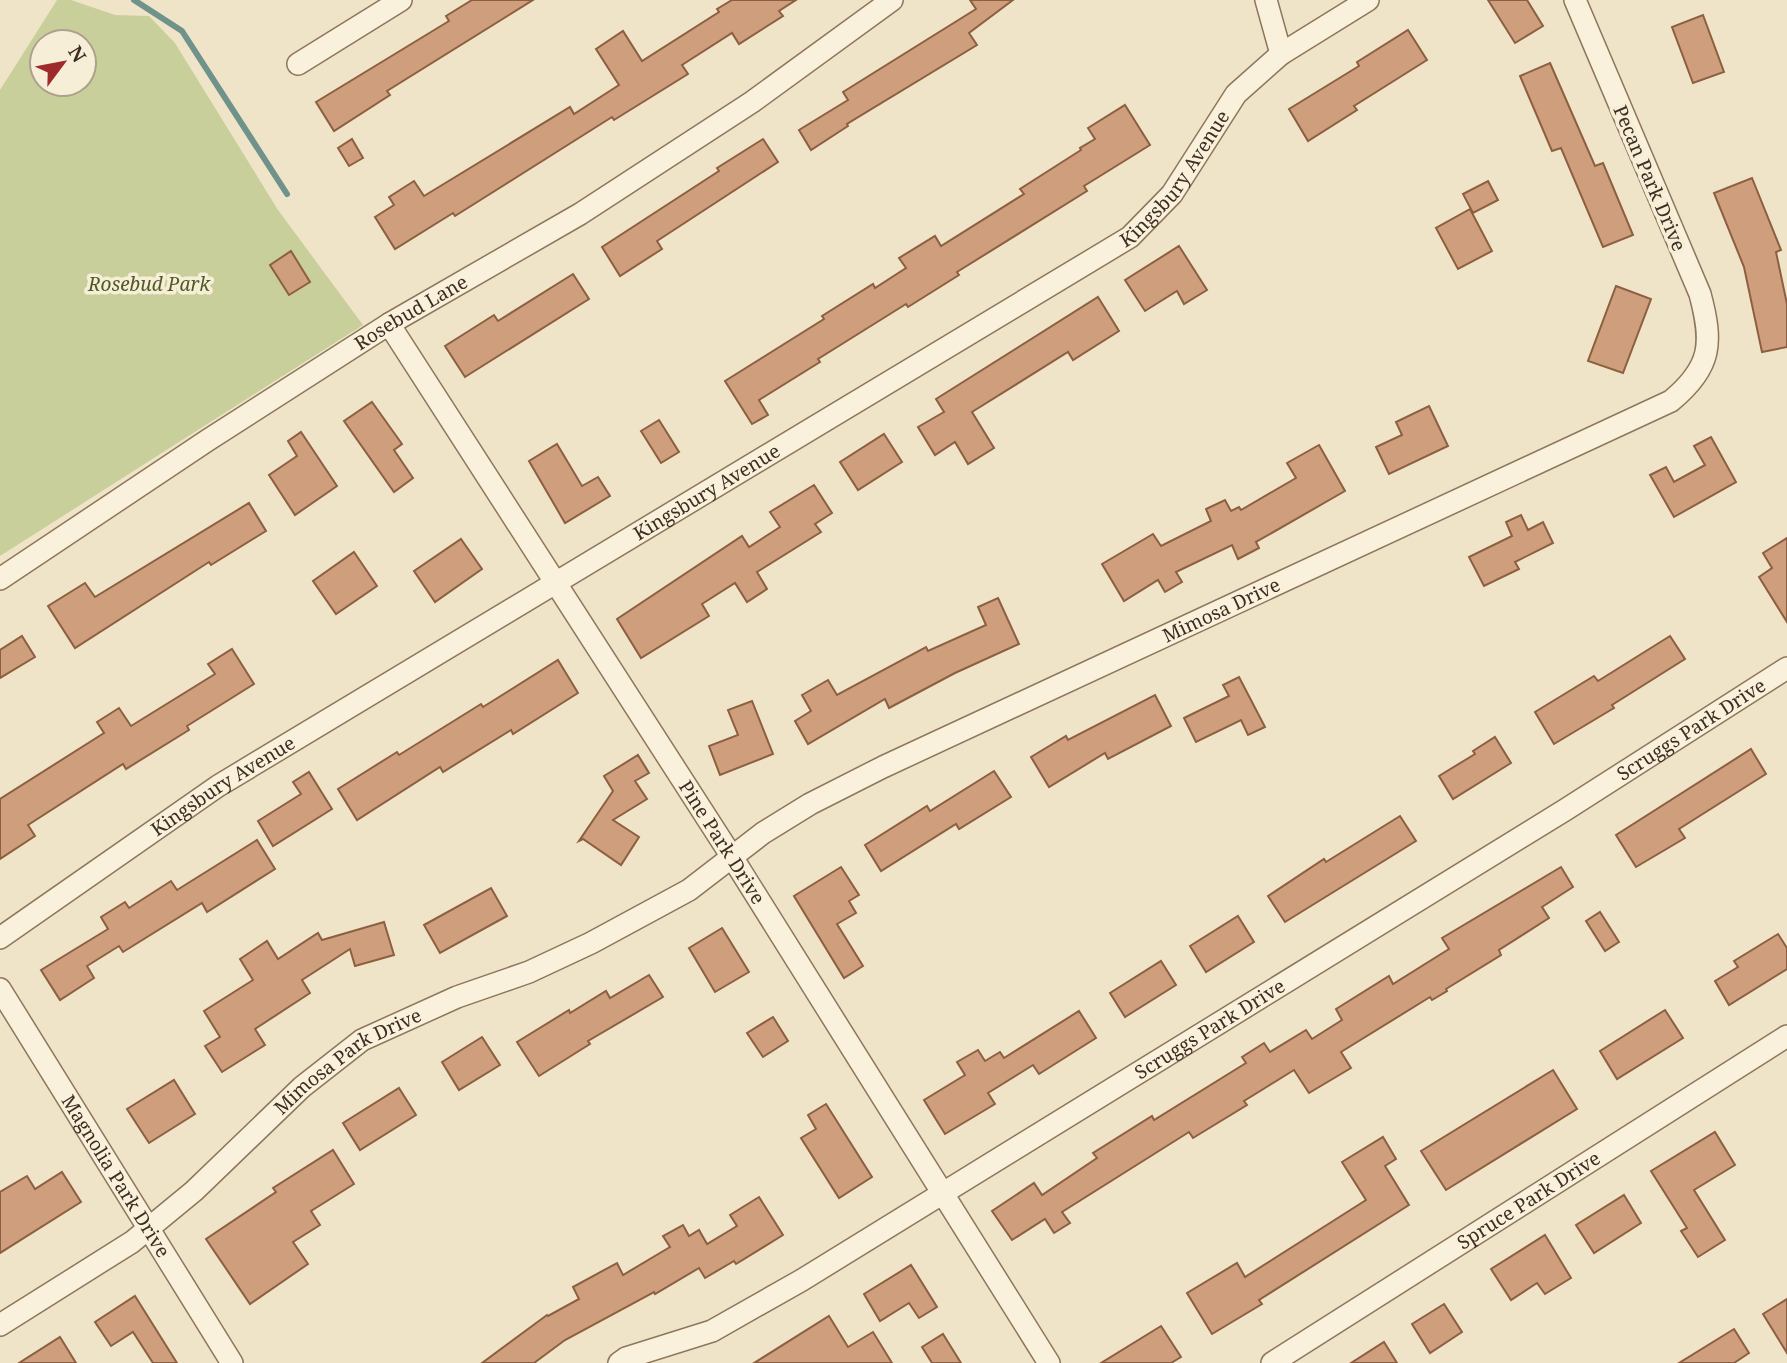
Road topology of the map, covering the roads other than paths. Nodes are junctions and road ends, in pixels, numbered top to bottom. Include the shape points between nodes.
1 (401, 0) edge
2 (892, 0) edge
3 (1266, 0) edge
4 (1368, 0) edge
5 (1574, 0) edge
6 (1281, 54) junction
7 (298, 64) dead end
8 (389, 324) junction
9 (1704, 360) joint
10 (0, 579) edge
11 (555, 582) junction
12 (1787, 668) edge
13 (732, 857) junction
14 (0, 938) edge
15 (0, 989) edge
16 (1787, 1036) edge
17 (943, 1192) junction
18 (148, 1228) junction
19 (0, 1325) edge
20 (232, 1363) edge
21 (619, 1363) edge
22 (1049, 1363) edge
23 (1272, 1363) edge

1 - 7 street
2 - 8 street, Rosebud Lane via 752,102 580,214
3 - 6 street
4 - 6 street, Kingsbury Avenue
5 - 9 street, Pecan Park Drive via 1700,294 1708,321
6 - 11 street, Kingsbury Avenue via 1236,94 1172,194 1130,237
8 - 10 street, Rosebud Lane
8 - 11 street, Pine Park Drive
9 - 13 street, Mimosa Drive via 1692,384 1671,401 883,767 810,804
11 - 13 street, Pine Park Drive
11 - 14 street, Kingsbury Avenue via 218,786
12 - 17 street, Scruggs Park Drive via 1565,810
13 - 17 street, Pine Park Drive
13 - 18 street, Mimosa Park Drive via 689,890 591,943 362,1040 302,1087 194,1191
15 - 18 street, Magnolia Park Drive
16 - 23 street, Spruce Park Drive
17 - 21 street, Scruggs Park Drive via 712,1331
17 - 22 street, Pine Park Drive
18 - 19 street, Mimosa Park Drive
18 - 20 street, Magnolia Park Drive

